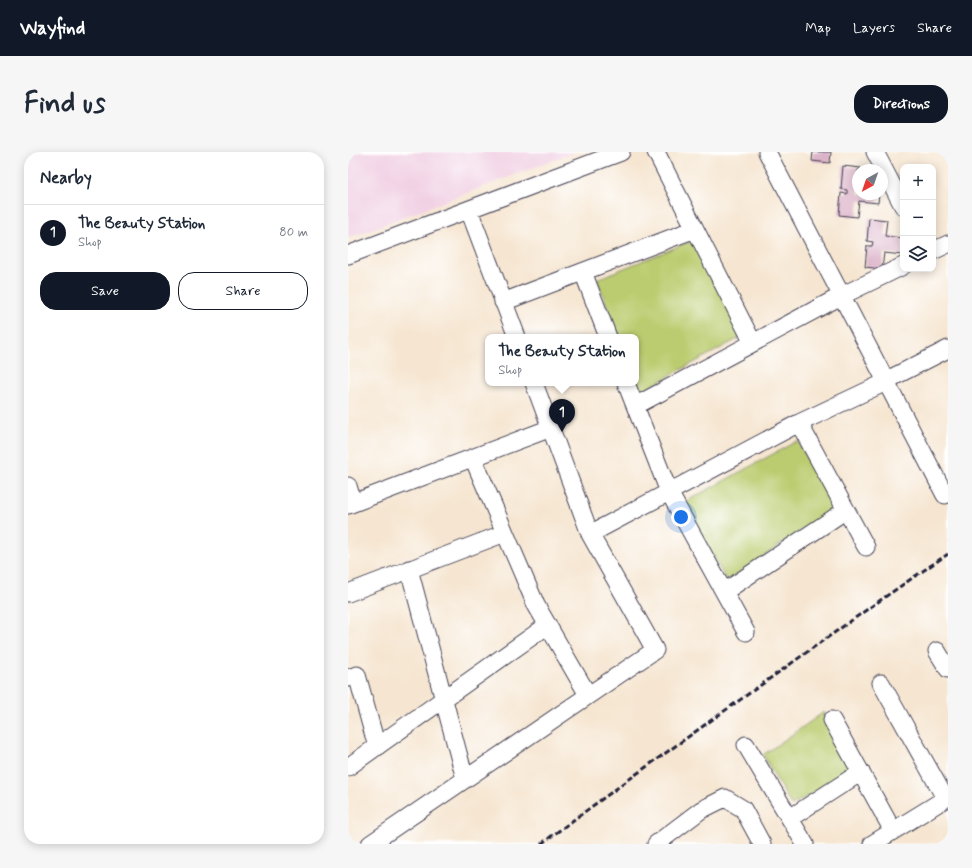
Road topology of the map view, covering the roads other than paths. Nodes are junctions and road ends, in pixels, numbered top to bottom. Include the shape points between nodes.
1 (621, 152) edge
2 (656, 152) edge
3 (767, 152) edge
4 (875, 152) edge
5 (900, 200) edge
6 (469, 210) junction
7 (695, 229) junction
8 (948, 244) edge
9 (936, 250) edge
10 (348, 255) edge
11 (900, 267) edge
12 (583, 272) junction
13 (841, 296) junction
14 (504, 302) junction
15 (516, 334) edge
16 (607, 334) edge
17 (753, 343) junction
18 (948, 349) edge
19 (886, 382) junction
20 (535, 386) edge
21 (627, 386) edge
22 (635, 406) junction
23 (798, 423) junction
24 (551, 428) junction
25 (473, 458) junction
26 (348, 486) edge
27 (669, 492) junction
28 (945, 495) dead end
29 (351, 504) edge
30 (846, 510) junction
31 (505, 533) junction
32 (590, 534) junction
33 (866, 547) dead end
34 (409, 569) junction
35 (724, 592) junction
36 (348, 593) edge
37 (548, 625) junction
38 (746, 632) dead end
39 (937, 651) dead end
40 (948, 670) edge
41 (348, 678) edge
42 (881, 683) dead end
43 (588, 695) junction
44 (444, 699) junction
45 (832, 720) dead end
46 (746, 745) dead end
47 (377, 747) junction
48 (348, 767) edge
49 (861, 772) junction
50 (465, 779) junction
51 (947, 797) edge
52 (790, 818) junction
53 (893, 831) junction
54 (370, 844) edge
55 (656, 844) edge
56 (762, 844) edge
57 (805, 844) edge
58 (872, 844) edge

1 - 6 street
2 - 7 street
3 - 13 street
4 - 5 street
6 - 10 street
6 - 14 street
7 - 12 street
7 - 17 street
8 - 9 street
11 - 13 street
12 - 14 street
12 - 16 street
13 - 17 street
13 - 19 street
14 - 15 street
17 - 22 street
18 - 19 street
19 - 23 street
19 - 28 street
20 - 24 street
21 - 22 street
22 - 27 street
23 - 27 street
23 - 30 street
24 - 25 street
24 - 32 street
25 - 29 street
25 - 31 street
26 - 29 street
27 - 32 street
27 - 35 street
30 - 33 street
30 - 35 street
31 - 34 street
31 - 37 street via 536,605
32 - 43 street via 654,650
34 - 36 street
34 - 44 street
35 - 38 street
37 - 43 street
37 - 44 street
39 - 40 street
41 - 47 street via 357,675
42 - 51 street
43 - 50 street
44 - 47 street
44 - 50 street
45 - 49 street
46 - 52 street
47 - 48 street
49 - 52 street
49 - 53 street
50 - 54 street
51 - 53 street
52 - 57 street
53 - 58 street
55 - 56 street via 701,810 725,798 743,809

